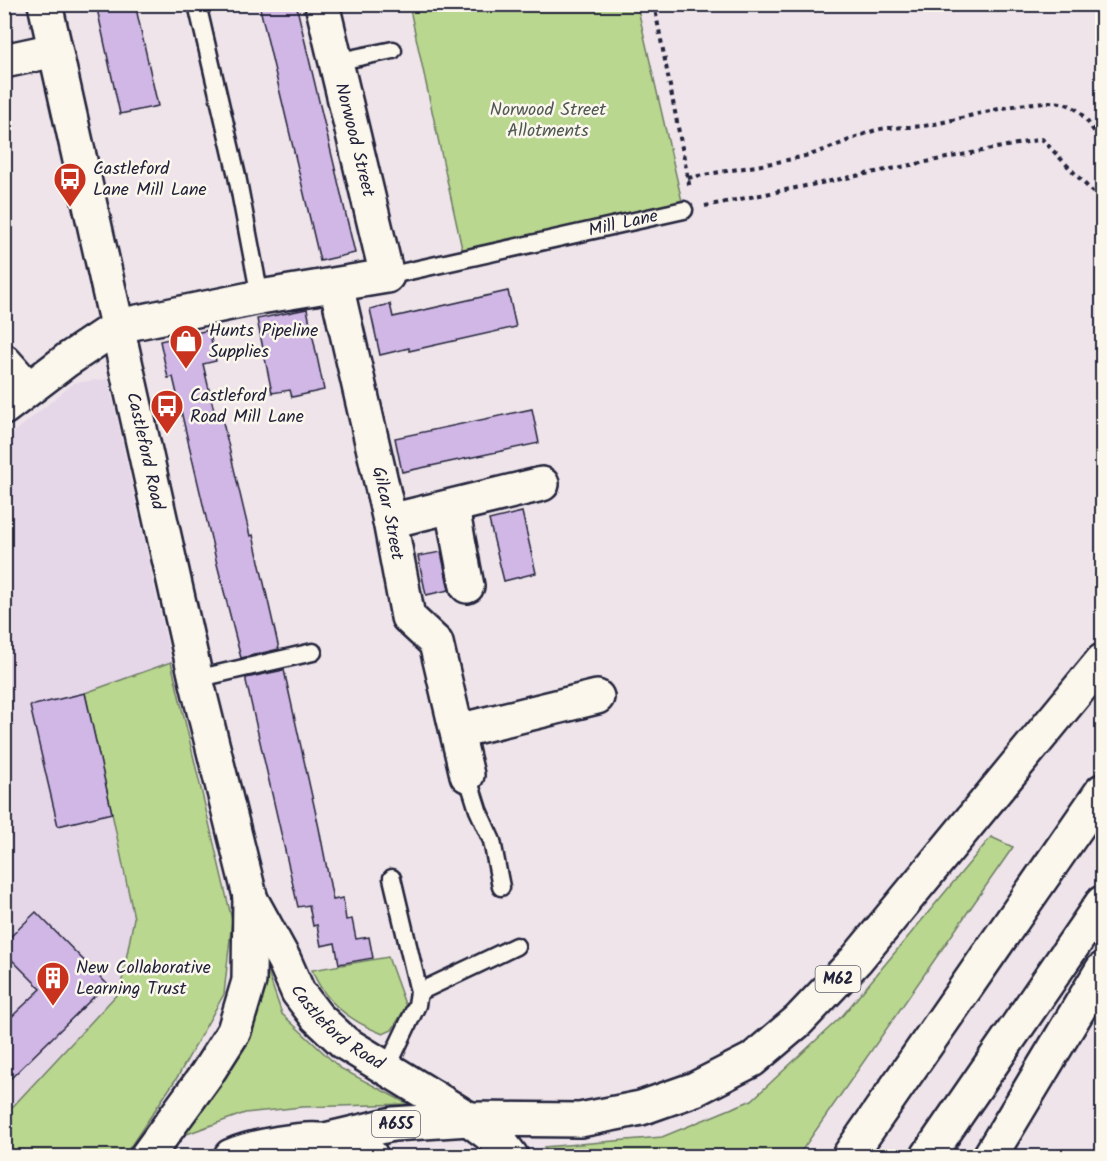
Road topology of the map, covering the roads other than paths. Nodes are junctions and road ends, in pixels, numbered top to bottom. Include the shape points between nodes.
1 (45, 4) edge
2 (197, 4) edge
3 (322, 4) edge
4 (55, 50) junction
5 (393, 50) dead end
6 (4, 61) edge
7 (335, 62) junction
8 (689, 209) road end
9 (387, 276) junction
10 (336, 285) junction
11 (260, 297) junction
12 (118, 326) junction
13 (4, 361) edge
14 (16, 398) edge
15 (542, 484) dead end
16 (452, 507) junction
17 (390, 521) junction
18 (467, 586) dead end
19 (313, 652) dead end
20 (1102, 661) edge
21 (195, 679) junction
22 (597, 697) dead end
23 (458, 731) junction
24 (467, 775) joint
25 (1102, 791) edge
26 (392, 878) dead end
27 (501, 887) dead end
28 (250, 896) junction
29 (1102, 903) edge
30 (516, 946) dead end
31 (1102, 970) edge
32 (419, 992) junction
33 (386, 1070) junction
34 (469, 1119) junction
35 (325, 1140) junction
36 (147, 1156) edge
37 (231, 1156) edge
38 (371, 1156) edge
39 (511, 1156) edge
40 (849, 1156) edge
41 (928, 1156) edge
42 (990, 1156) edge

1 - 4 main road, Castleford Road
2 - 11 lane
3 - 7 main road, Norwood Street
4 - 6 main road
4 - 12 main road, Castleford Road
5 - 7 lane
7 - 9 main road, Norwood Street
8 - 9 lane, Mill Lane
9 - 10 main road, Mill Lane
10 - 11 main road, Mill Lane
10 - 17 main road, Gilcar Street
11 - 12 main road, Mill Lane
12 - 14 main road
12 - 21 main road, Castleford Road
13 - 14 main road
15 - 16 main road
16 - 17 main road
16 - 18 main road
17 - 23 main road, Gilcar Street via 408,617 436,643
19 - 21 lane
20 - 34 main road, M62 via 856,960 798,1020 752,1060 695,1089 641,1108 580,1120
21 - 28 main road, Castleford Road
22 - 23 main road
23 - 24 main road, Gilcar Street
24 - 27 lane via 492,841
25 - 40 main road
26 - 32 lane
28 - 33 main road, Castleford Road via 298,992 317,1017 345,1043
28 - 36 main road, Castleford Road via 249,981 234,1031
29 - 41 main road
30 - 32 lane
31 - 42 main road
32 - 33 lane via 417,1005
33 - 34 main road, Castleford Road
34 - 35 main road, A655 via 393,1124
34 - 39 main road, Castleford Road via 501,1143
35 - 37 main road, A655 via 265,1146
35 - 38 main road, A655

